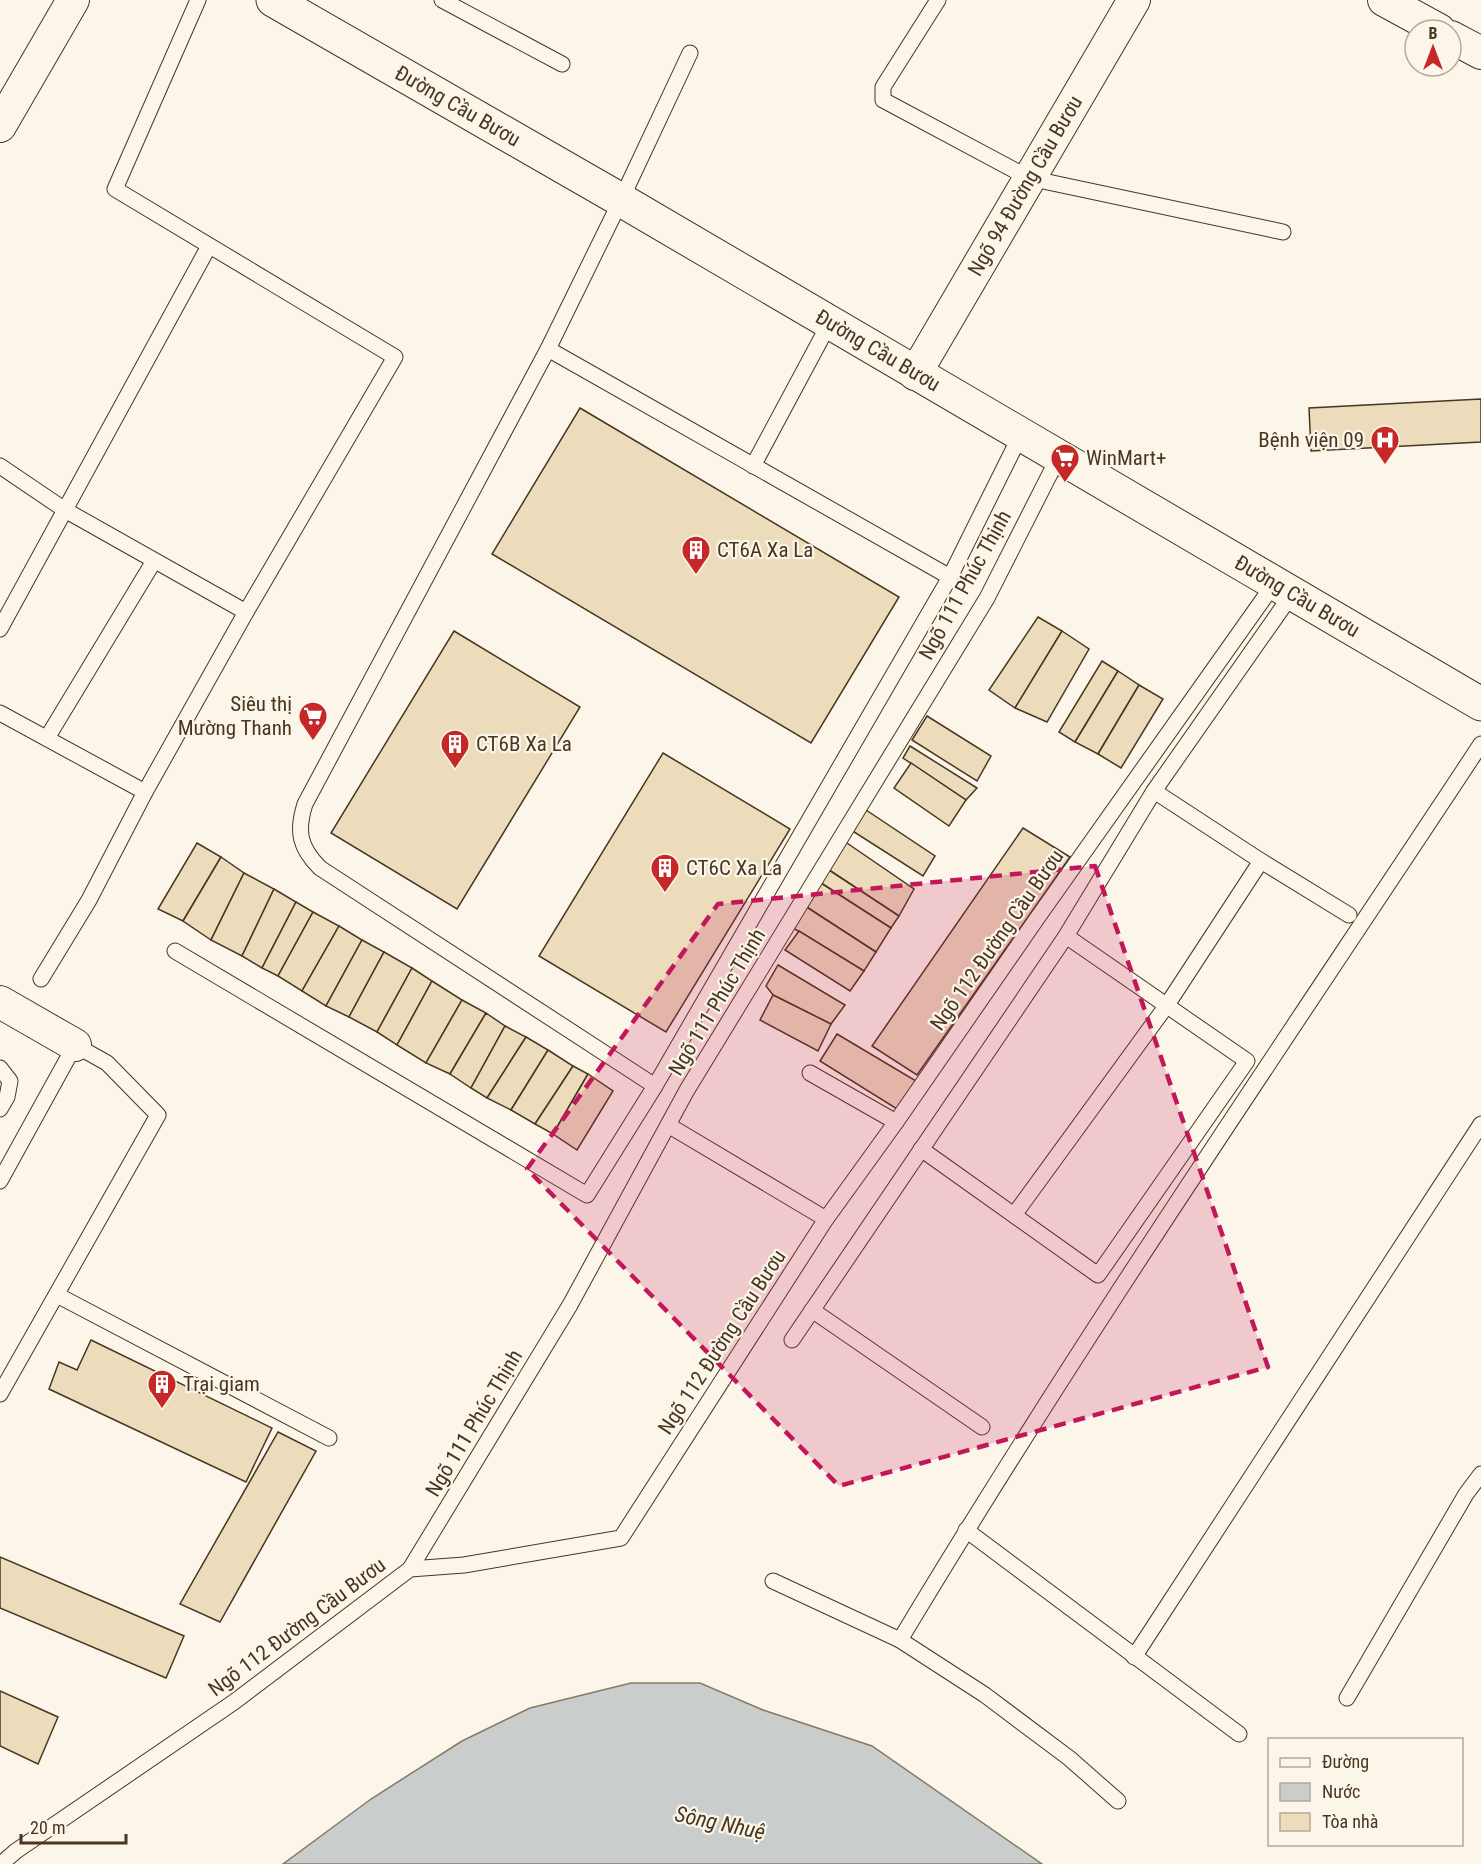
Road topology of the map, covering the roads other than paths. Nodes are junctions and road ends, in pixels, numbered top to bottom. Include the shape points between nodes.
1 (73, 0) edge
2 (198, 0) edge
3 (273, 0) edge
4 (442, 0) edge
5 (938, 0) edge
6 (1134, 0) edge
7 (1384, 0) edge
8 (1417, 18) edge
9 (1463, 43) edge
10 (690, 53) dead end
11 (1481, 53) edge
12 (562, 64) dead end
13 (0, 126) edge
14 (1029, 178) junction
15 (621, 201) junction
16 (1283, 232) dead end
17 (209, 246) junction
18 (829, 324) junction
19 (548, 349) junction
20 (915, 374) junction
21 (1021, 434) junction
22 (1059, 456) junction
23 (0, 465) edge
24 (753, 466) junction
25 (65, 510) junction
26 (154, 561) junction
27 (950, 577) junction
28 (1283, 589) junction
29 (246, 612) junction
30 (0, 628) edge
31 (1481, 704) edge
32 (0, 712) edge
33 (47, 738) junction
34 (1481, 744) edge
35 (1154, 791) junction
36 (145, 792) junction
37 (1261, 861) junction
38 (1349, 915) dead end
39 (1066, 936) junction
40 (175, 951) dead end
41 (41, 979) dead end
42 (0, 1002) edge
43 (1167, 1005) junction
44 (75, 1045) junction
45 (0, 1068) edge
46 (810, 1073) dead end
47 (655, 1086) junction
48 (0, 1109) edge
49 (896, 1122) junction
50 (1481, 1124) edge
51 (668, 1125) junction
52 (921, 1149) junction
53 (0, 1181) edge
54 (1014, 1215) junction
55 (826, 1219) junction
56 (57, 1295) junction
57 (812, 1310) junction
58 (792, 1340) dead end
59 (0, 1394) edge
60 (982, 1427) dead end
61 (329, 1438) dead end
62 (1481, 1474) edge
63 (966, 1530) junction
64 (410, 1569) junction
65 (773, 1581) dead end
66 (900, 1640) junction
67 (1134, 1657) junction
68 (1347, 1698) dead end
69 (1239, 1734) dead end
70 (1118, 1801) dead end
71 (1, 1864) edge

1 - 13 street
2 - 17 lane via 115,189
3 - 15 main road, Đường Cầu Bươu
4 - 12 lane
5 - 14 lane via 883,87 883,100
6 - 14 street, Ngõ 94 Đường Cầu Bươu
7 - 8 street
9 - 11 street
10 - 15 lane
14 - 16 lane
14 - 20 street, Ngõ 94 Đường Cầu Bươu
15 - 18 main road, Đường Cầu Bươu
15 - 19 lane
17 - 25 lane
17 - 29 lane via 395,357
18 - 20 main road, Đường Cầu Bươu
18 - 24 lane
19 - 24 lane
19 - 47 lane via 304,804 301,842 320,868
20 - 21 main road, Đường Cầu Bươu
21 - 22 main road, Đường Cầu Bươu
21 - 27 lane
22 - 28 main road, Đường Cầu Bươu
22 - 51 lane, Ngõ 111 Phúc Thịnh via 987,598
23 - 25 lane
24 - 27 lane
25 - 26 lane
25 - 30 lane
26 - 29 lane
26 - 33 lane
27 - 47 lane
28 - 31 main road, Đường Cầu Bươu
28 - 35 lane
28 - 49 lane, Ngõ 112 Đường Cầu Bươu via 1038,917
29 - 36 lane
32 - 33 lane
33 - 36 lane
34 - 63 lane via 1259,1076
35 - 37 lane
35 - 39 lane
36 - 41 lane via 89,900
37 - 38 lane
37 - 43 lane
39 - 43 lane
39 - 52 lane
40 - 47 lane via 587,1195
42 - 44 street
43 - 54 lane
43 - 54 lane via 1247,1061 1098,1275
44 - 53 lane
44 - 56 lane via 107,1063 158,1115
45 - 48 lane via 10,1080
46 - 49 lane
49 - 55 lane, Ngõ 112 Đường Cầu Bươu
50 - 67 lane
51 - 55 lane
51 - 64 lane, Ngõ 111 Phúc Thịnh via 570,1305
52 - 54 lane
52 - 57 lane
55 - 64 lane, Ngõ 112 Đường Cầu Bươu via 621,1538
56 - 59 lane
56 - 61 lane
57 - 58 lane
57 - 60 lane
62 - 68 lane
63 - 66 lane
63 - 67 lane
64 - 71 lane, Ngõ 112 Đường Cầu Bươu via 234,1702
65 - 66 lane
66 - 70 lane via 994,1701
67 - 69 lane

